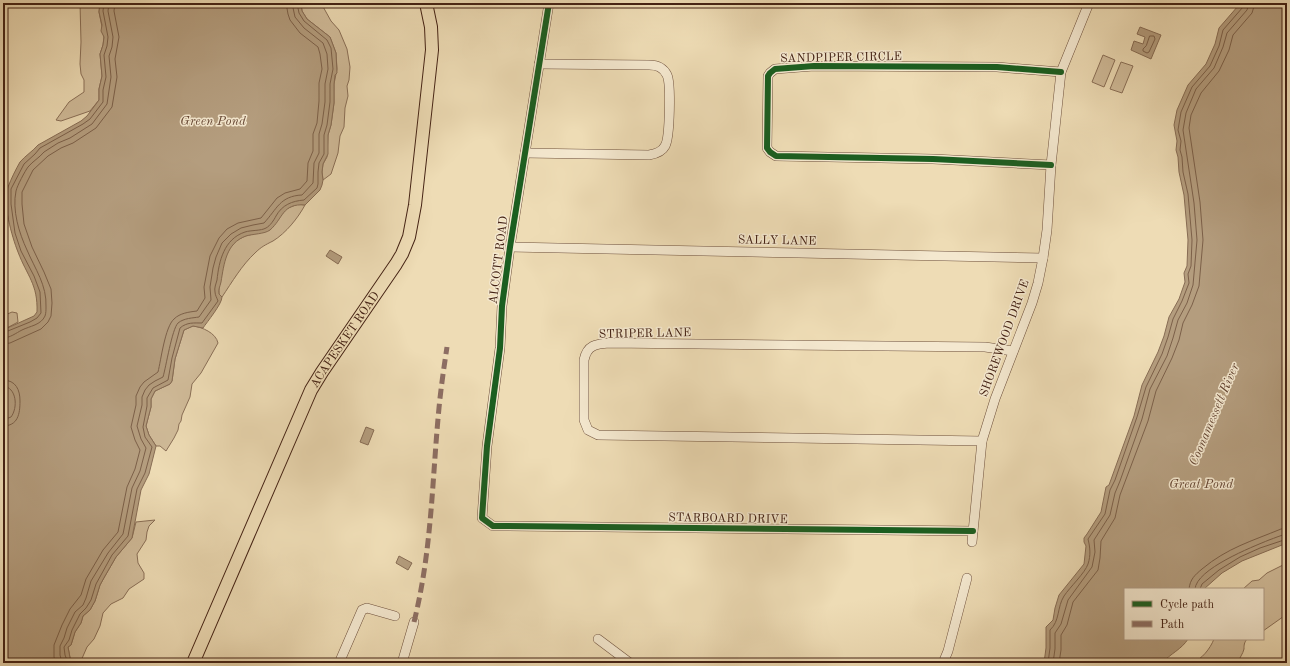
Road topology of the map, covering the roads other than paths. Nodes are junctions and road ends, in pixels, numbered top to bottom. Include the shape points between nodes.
1 (426, 3) edge
2 (549, 3) edge
3 (1089, 3) edge
4 (539, 64) junction
5 (1061, 72) junction
6 (525, 153) junction
7 (1051, 165) junction
8 (510, 247) junction
9 (1043, 258) junction
10 (1013, 351) junction
11 (982, 441) junction
12 (485, 521) joint
13 (972, 531) junction
14 (972, 542) dead end
15 (967, 578) dead end
16 (395, 616) dead end
17 (414, 622) dead end
18 (598, 639) dead end
19 (193, 663) edge
20 (339, 663) edge
21 (402, 663) edge
22 (630, 663) edge
23 (943, 663) edge

1 - 19 main road, ACAPESKET ROAD via 432,37 431,63 410,237 396,264 311,390
2 - 4 street, ALCOTT ROAD
3 - 5 street, SHOREWOOD DRIVE
4 - 6 street, ALCOTT ROAD
4 - 6 street via 656,65 663,69 669,80 668,135 665,147 660,152 649,155
5 - 7 street, SHOREWOOD DRIVE
5 - 7 street, SANDPIPER CIRCLE via 997,67 814,66 776,68 768,76 767,148 776,156 933,159
6 - 8 street, ALCOTT ROAD
7 - 9 street, SHOREWOOD DRIVE
8 - 9 street, SALLY LANE
8 - 12 street, ALCOTT ROAD via 486,460 481,516
9 - 10 street, SHOREWOOD DRIVE via 1032,303
10 - 11 street, SHOREWOOD DRIVE
10 - 11 street, STRIPER LANE via 985,347 609,343 591,347 584,360 584,420 588,430 598,435
11 - 13 street, SHOREWOOD DRIVE
12 - 13 street, STARBOARD DRIVE via 493,526
13 - 14 street, SHOREWOOD DRIVE
15 - 23 street
16 - 20 street via 367,608 362,610
17 - 21 street
18 - 22 street

